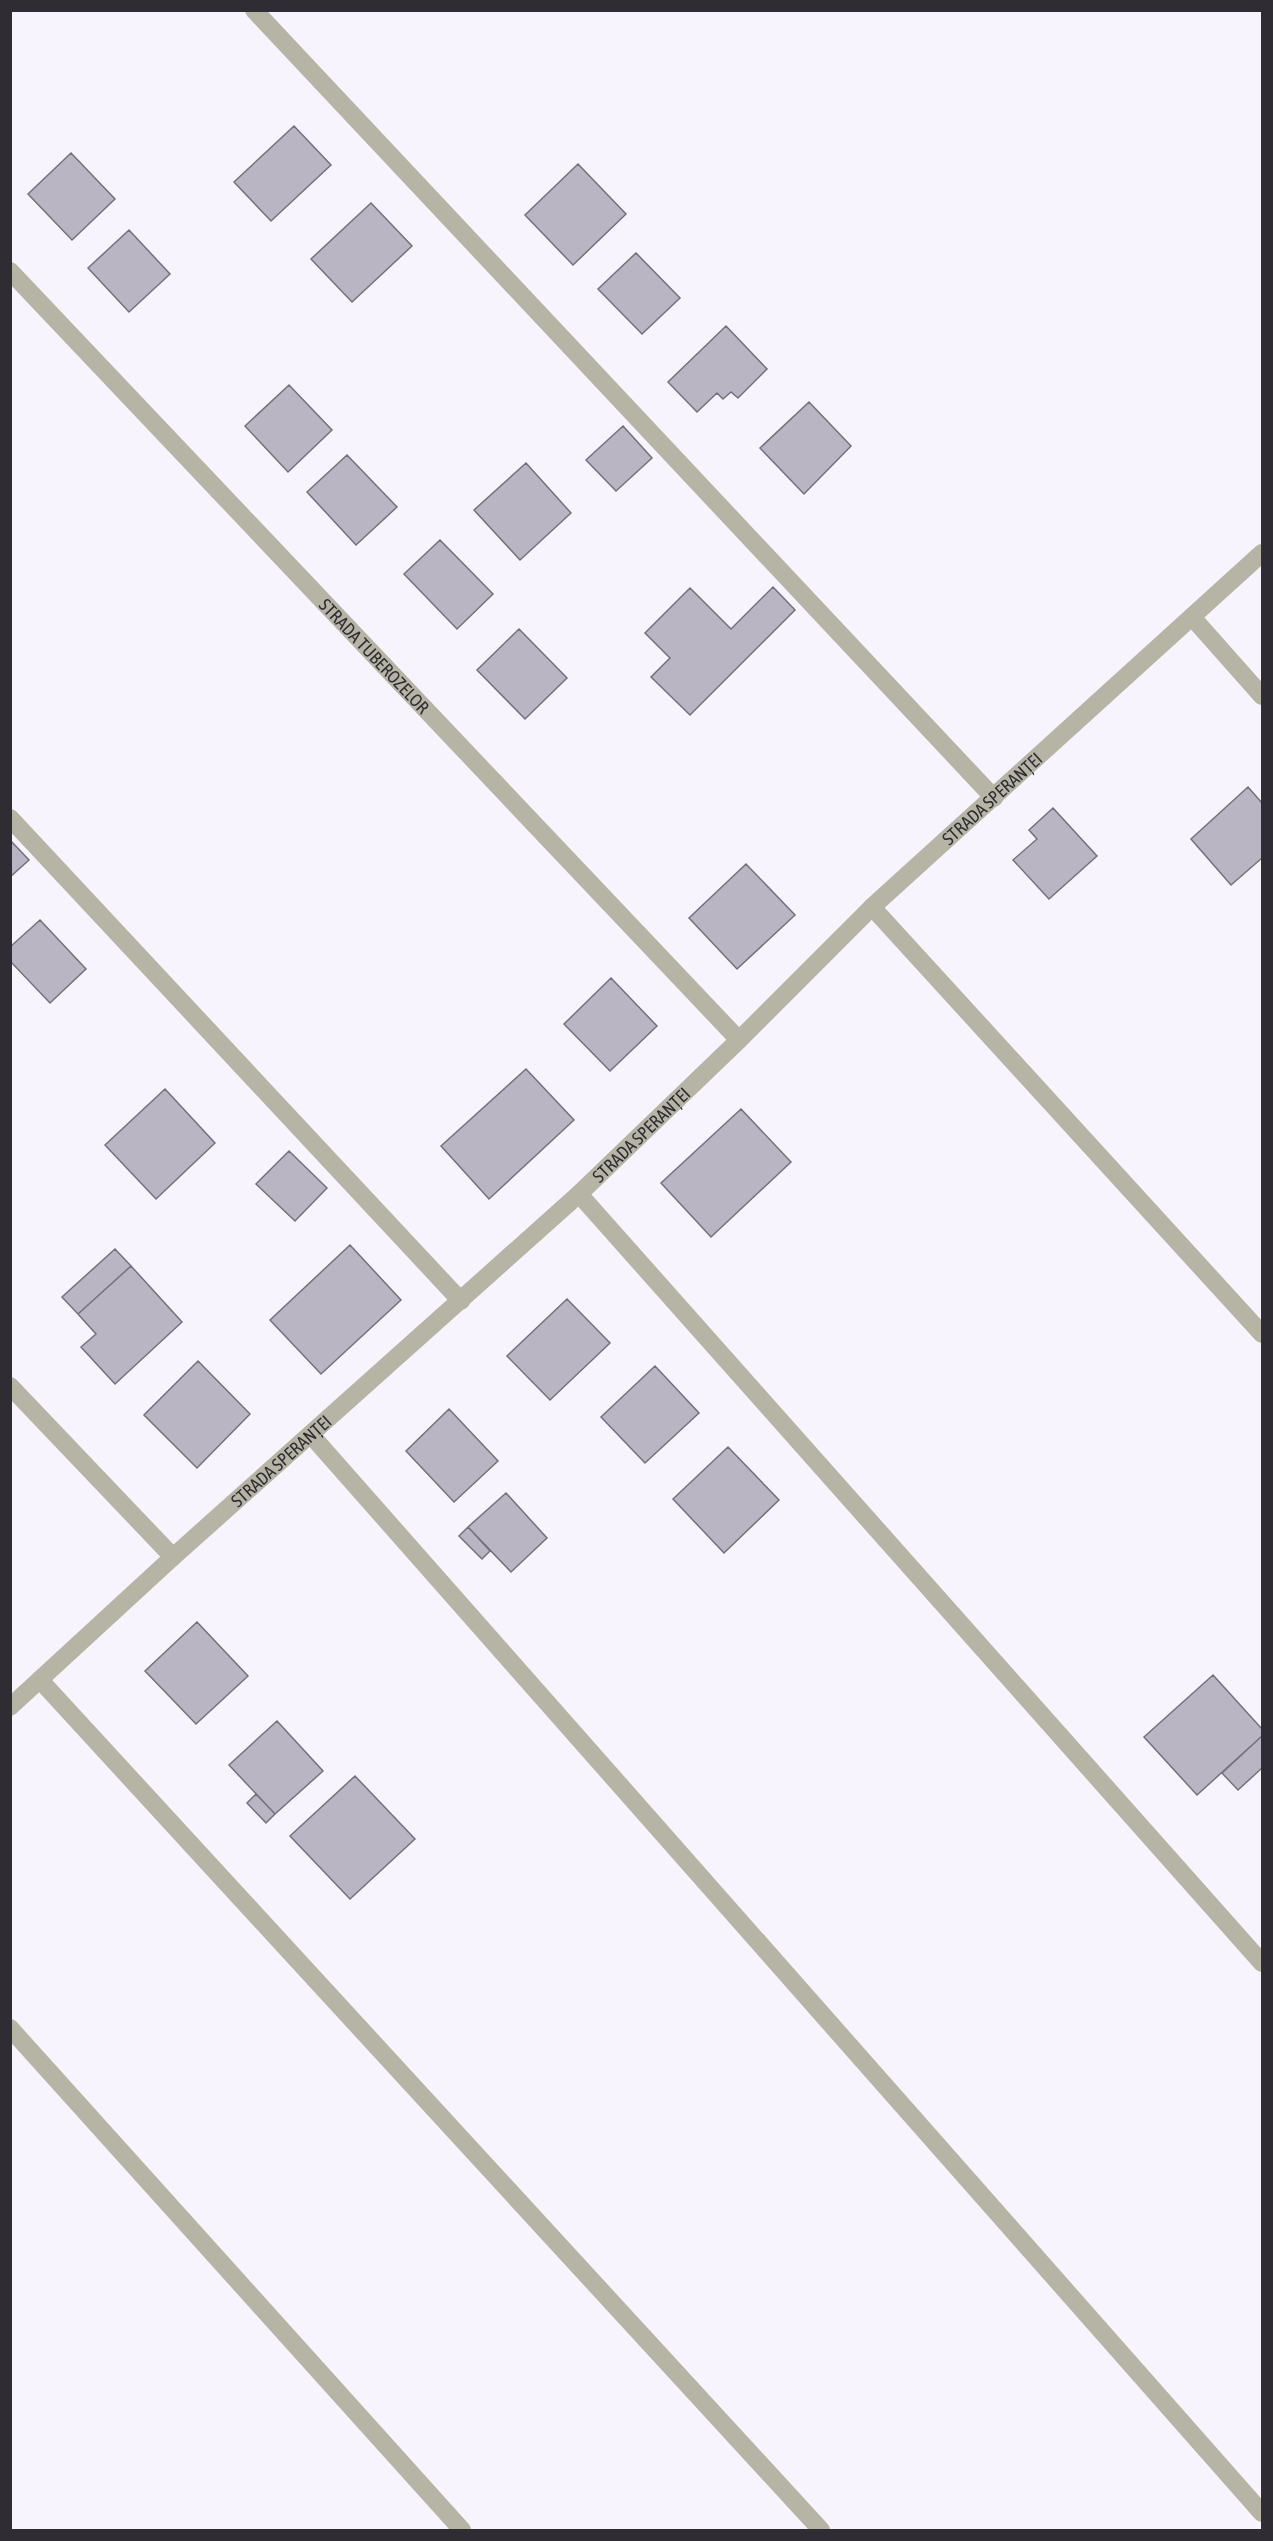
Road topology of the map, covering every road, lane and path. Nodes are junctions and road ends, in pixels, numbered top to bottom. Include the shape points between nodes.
1 (254, 10) edge
2 (10, 272) edge
3 (1263, 553) edge
4 (1192, 617) junction
5 (1263, 696) edge
6 (994, 798) junction
7 (10, 818) edge
8 (872, 907) junction
9 (739, 1040) junction
10 (579, 1194) junction
11 (461, 1301) junction
12 (1263, 1334) edge
13 (10, 1386) edge
14 (311, 1435) junction
15 (173, 1557) junction
16 (40, 1680) junction
17 (10, 1707) edge
18 (1263, 1964) edge
19 (10, 2028) edge
20 (1263, 2513) edge
21 (462, 2530) edge
22 (821, 2530) edge

1 - 6 street
2 - 9 street, STRADA TUBEROZELOR
3 - 4 street, STRADA SPERANȚEI
4 - 5 street
4 - 6 street, STRADA SPERANȚEI
6 - 8 street, STRADA SPERANȚEI
7 - 11 street
8 - 9 street, STRADA SPERANȚEI
8 - 12 street
9 - 10 street, STRADA SPERANȚEI
10 - 11 street, STRADA SPERANȚEI
10 - 18 street
11 - 14 street, STRADA SPERANȚEI
13 - 15 street
14 - 15 street, STRADA SPERANȚEI
14 - 20 street
15 - 16 street, STRADA SPERANȚEI
16 - 17 street, STRADA SPERANȚEI
16 - 22 street
19 - 21 street

